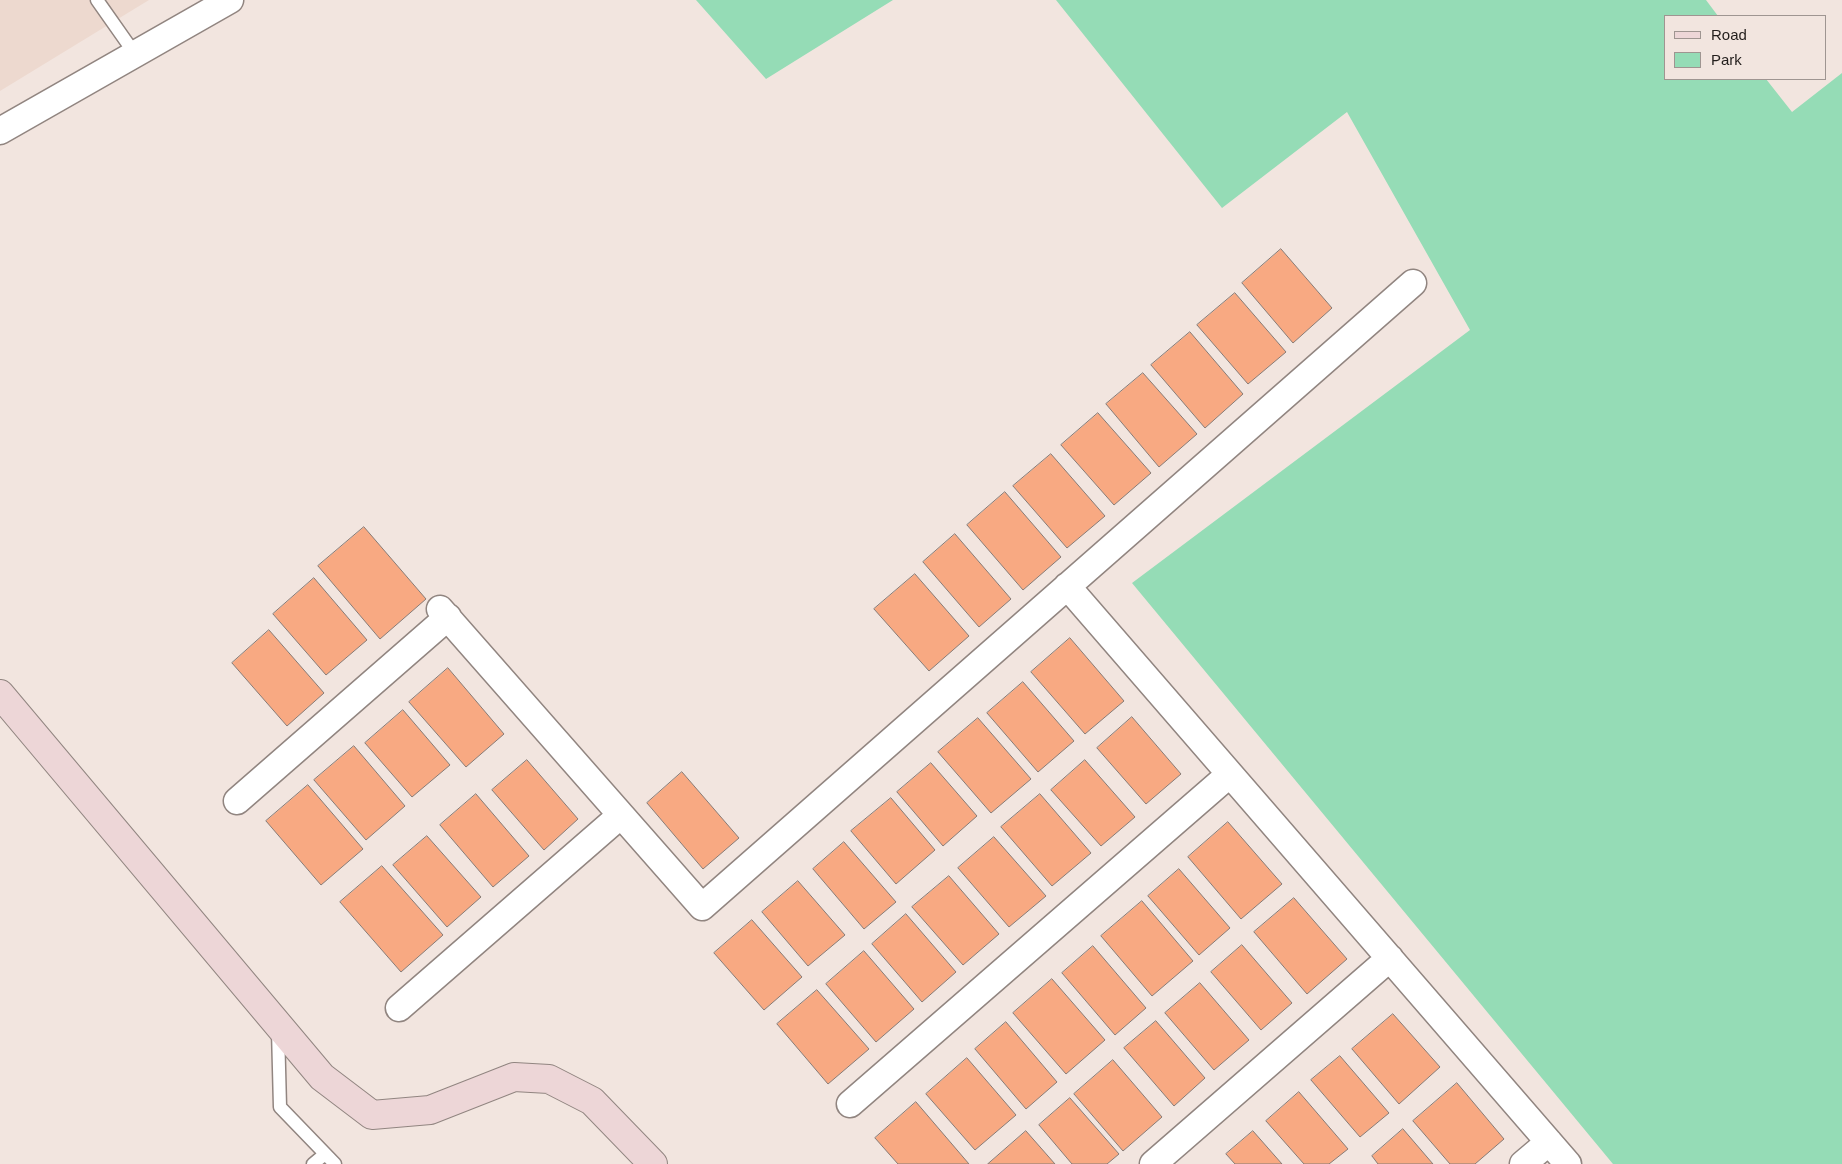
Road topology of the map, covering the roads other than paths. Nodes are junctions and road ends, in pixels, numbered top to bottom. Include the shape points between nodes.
1 (97, 0) edge
2 (230, 0) edge
3 (135, 54) junction
4 (0, 131) edge
5 (1412, 283) dead end
6 (1067, 586) junction
7 (0, 694) edge
8 (1230, 774) junction
9 (237, 801) dead end
10 (621, 815) junction
11 (1390, 958) junction
12 (399, 1008) dead end
13 (278, 1025) junction
14 (850, 1104) dead end
15 (1549, 1142) junction
16 (325, 1154) junction
17 (313, 1164) edge
18 (335, 1164) edge
19 (653, 1164) edge
20 (1154, 1164) edge
21 (1523, 1164) edge
22 (1568, 1164) edge

1 - 3 lane
2 - 3 street
3 - 4 street
5 - 6 street
6 - 8 street
6 - 10 street via 702,907
7 - 13 street
8 - 11 street
8 - 14 street
9 - 10 street via 444,613
10 - 12 street
11 - 15 street
11 - 20 street
13 - 16 lane via 280,1108
13 - 19 street via 322,1077 372,1115 430,1110 514,1077 549,1079 592,1100
15 - 21 street
15 - 22 street
16 - 17 lane
16 - 18 lane

